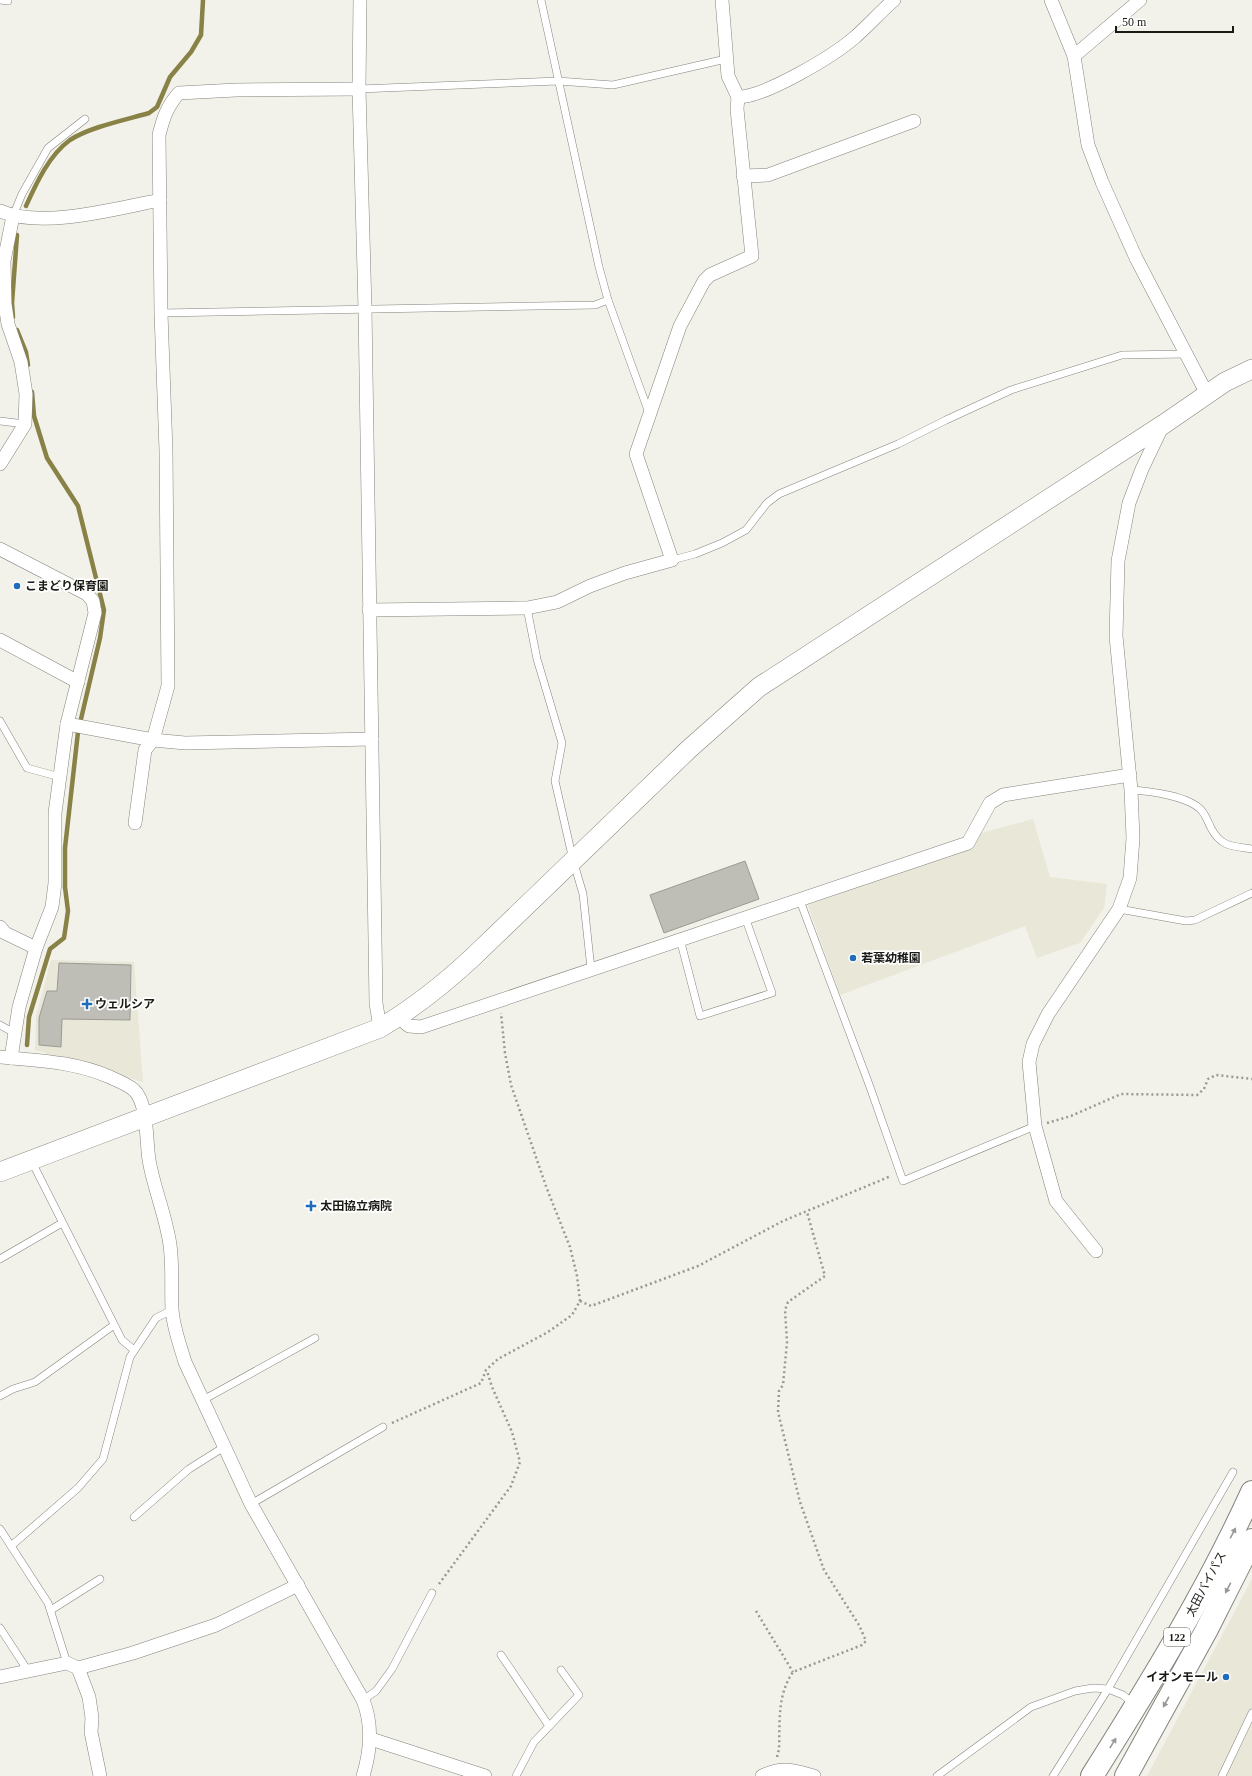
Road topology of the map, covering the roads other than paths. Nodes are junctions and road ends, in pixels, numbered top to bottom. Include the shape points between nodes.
1 (0, 0) edge
2 (360, 0) edge
3 (541, 0) edge
4 (722, 0) edge
5 (894, 0) edge
6 (1052, 0) edge
7 (1140, 0) edge
8 (8, 1) dead end
9 (1074, 56) junction
10 (726, 59) junction
11 (558, 80) junction
12 (359, 89) junction
13 (738, 97) junction
14 (85, 119) dead end
15 (914, 121) dead end
16 (744, 176) junction
17 (160, 200) junction
18 (0, 211) edge
19 (13, 216) junction
20 (608, 300) junction
21 (365, 309) junction
22 (162, 313) junction
23 (1187, 354) junction
24 (1252, 370) edge
25 (1207, 394) junction
26 (650, 415) junction
27 (0, 421) edge
28 (24, 424) junction
29 (1164, 424) junction
30 (0, 464) edge
31 (0, 549) edge
32 (672, 560) junction
33 (527, 608) junction
34 (369, 610) junction
35 (0, 640) edge
36 (78, 682) junction
37 (0, 721) edge
38 (68, 724) junction
39 (372, 739) junction
40 (153, 740) junction
41 (1130, 776) junction
42 (60, 777) junction
43 (1132, 790) junction
44 (135, 823) dead end
45 (1252, 849) edge
46 (573, 860) junction
47 (1252, 893) edge
48 (799, 898) junction
49 (1119, 909) junction
50 (745, 917) junction
51 (0, 926) edge
52 (680, 939) junction
53 (36, 948) junction
54 (591, 969) junction
55 (398, 1017) junction
56 (0, 1025) edge
57 (380, 1028) junction
58 (16, 1034) junction
59 (6, 1058) edge
60 (144, 1116) junction
61 (1036, 1126) junction
62 (31, 1160) junction
63 (0, 1172) edge
64 (62, 1223) junction
65 (1096, 1251) dead end
66 (0, 1260) edge
67 (172, 1310) junction
68 (114, 1325) junction
69 (316, 1338) dead end
70 (134, 1350) junction
71 (0, 1396) edge
72 (203, 1400) junction
73 (383, 1427) road end
74 (224, 1447) junction
75 (1233, 1472) dead end
76 (1252, 1492) edge
77 (251, 1504) junction
78 (134, 1517) dead end
79 (0, 1529) edge
80 (1252, 1540) edge
81 (11, 1546) junction
82 (100, 1579) dead end
83 (298, 1585) junction
84 (432, 1593) road end
85 (51, 1610) junction
86 (0, 1628) edge
87 (501, 1655) dead end
88 (72, 1665) junction
89 (561, 1670) dead end
90 (28, 1671) junction
91 (0, 1678) edge
92 (1108, 1689) junction
93 (363, 1700) junction
94 (1136, 1706) junction
95 (1252, 1714) edge
96 (549, 1726) junction
97 (371, 1739) junction
98 (768, 1773) edge
99 (100, 1776) edge
100 (363, 1776) edge
101 (485, 1776) edge
102 (516, 1776) edge
103 (814, 1776) edge
104 (937, 1776) edge
105 (1053, 1776) edge
106 (1092, 1776) edge
107 (1126, 1776) edge
108 (1222, 1776) edge

1 - 8 lane
2 - 12 street
3 - 11 lane
4 - 10 street
5 - 13 street via 853,38 822,59 770,88 748,97
6 - 9 street
7 - 9 street
9 - 23 street via 1088,145 1096,167 1136,258
10 - 11 lane via 613,85
10 - 13 street via 728,76
11 - 12 lane
11 - 20 lane
12 - 17 street via 236,90 179,94 172,100 163,118 159,135
12 - 21 street
13 - 16 street
14 - 19 lane via 48,148 22,194
15 - 16 street via 768,175
16 - 26 street via 752,256 710,275 704,281 680,326
17 - 19 street via 66,218
17 - 22 street
18 - 19 street
19 - 28 street via 4,261 5,304 8,324 21,362 26,394
20 - 21 lane via 595,305
20 - 26 lane
21 - 22 lane
21 - 34 street
22 - 40 street via 168,686
23 - 25 street
23 - 32 lane via 1122,355 1011,390 898,444 779,494 767,503 746,530 722,543
24 - 25 street via 1224,382
25 - 29 street
26 - 32 street via 636,454
27 - 28 lane
28 - 30 street
29 - 41 street via 1142,469 1129,504 1118,561 1116,636
29 - 46 street via 759,686
31 - 36 street via 88,594 93,601 95,613
32 - 33 street via 625,573 557,602
33 - 34 street
33 - 46 lane via 537,659 562,743 555,781
34 - 39 street
35 - 36 street
36 - 38 street
37 - 42 lane via 27,768
38 - 40 street
38 - 42 street
39 - 40 street via 185,743
39 - 57 street via 376,1011
40 - 44 street via 145,750
41 - 43 street
41 - 48 street via 1003,795 990,803 968,842
42 - 53 street via 55,813 55,883 52,907
43 - 45 lane via 1157,792 1187,802 1202,810 1218,840 1228,845
43 - 49 street via 1133,838 1130,878
46 - 54 lane via 583,894
46 - 55 street via 450,978
47 - 49 lane via 1195,920 1186,921
48 - 50 street
48 - 61 lane via 870,1087 902,1181
49 - 61 street via 1048,1014 1033,1044 1029,1062
50 - 52 street
50 - 52 lane via 772,993 700,1016
51 - 53 street via 5,933
52 - 54 street
53 - 58 street via 19,1007
54 - 55 street via 421,1027 409,1026
55 - 57 street
56 - 58 lane
57 - 60 street
58 - 59 street
59 - 60 street via 70,1064 123,1082 138,1095 143,1104
60 - 62 street
60 - 67 street via 149,1162 171,1247
61 - 65 street via 1056,1201
62 - 63 street
62 - 64 lane
64 - 66 lane
64 - 68 lane
67 - 70 lane via 156,1318
67 - 72 street via 181,1348
68 - 70 lane via 122,1340
68 - 71 lane via 35,1382
69 - 72 lane
70 - 81 lane via 103,1459 78,1488
72 - 74 street
73 - 77 lane
74 - 77 street
74 - 78 lane via 189,1469
75 - 92 lane
94 -> 76 highway, 太田バイパス / 122 via 1187,1621
77 - 83 street
79 - 81 lane
80 -> 107 highway, 太田バイパス / 122 via 1206,1631
81 - 85 lane
82 - 85 lane
83 - 88 street via 216,1625 133,1653
83 - 93 street
84 - 93 lane via 392,1669 376,1691
85 - 88 lane
86 - 90 lane
87 - 96 lane
88 - 90 street
88 - 99 street via 89,1698 91,1732
89 - 96 lane via 579,1696
90 - 91 street
92 - 94 lane via 1123,1695
92 - 104 lane via 1093,1688 1075,1692 1031,1707
92 - 105 lane
93 - 97 street via 367,1709
106 -> 94 highway, 太田バイパス / 122
95 - 108 lane
96 - 102 lane via 534,1742
97 - 100 street
97 - 101 street
98 - 103 street via 786,1769

